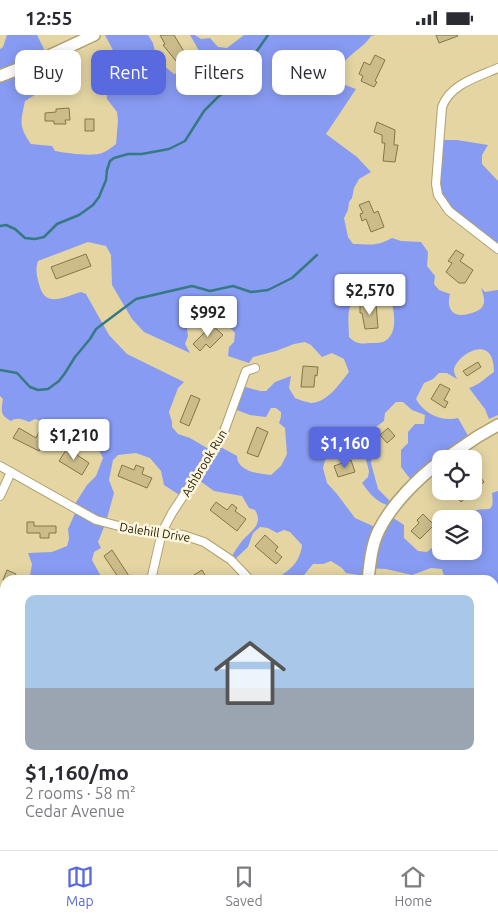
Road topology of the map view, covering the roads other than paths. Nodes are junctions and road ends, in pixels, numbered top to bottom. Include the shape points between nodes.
1 (94, 35) edge
2 (498, 68) edge
3 (0, 76) edge
4 (498, 249) edge
5 (255, 368) dead end
6 (498, 425) edge
7 (458, 450) edge
8 (0, 466) edge
9 (432, 469) edge
10 (10, 472) junction
11 (0, 496) edge
12 (162, 532) junction
13 (152, 575) edge
14 (246, 575) edge
15 (369, 575) edge

1 - 3 street
2 - 4 street via 457,87 445,99 436,184 438,195 449,211
5 - 12 street, Ashbrook Run via 246,371 222,437
6 - 7 street
8 - 10 street, Dalehill Drive
9 - 15 street via 387,516 378,531
10 - 11 street
10 - 12 street, Dalehill Drive via 96,520 134,530
12 - 13 street
12 - 14 street, Dalehill Drive via 193,537 209,545 232,560

